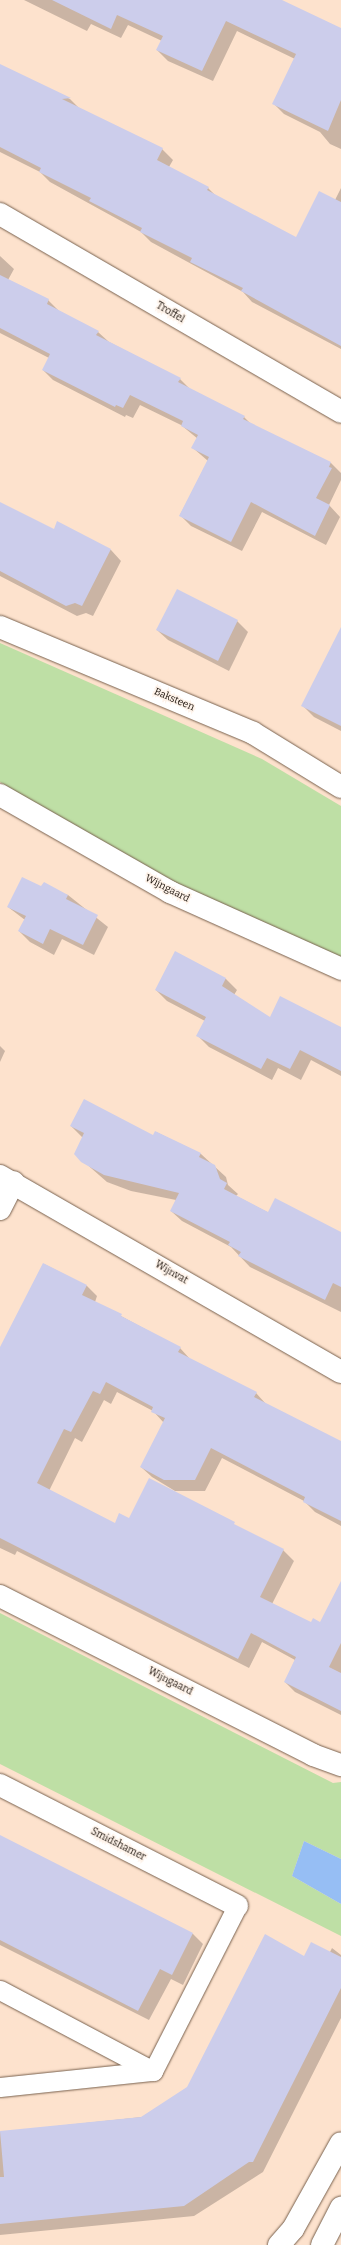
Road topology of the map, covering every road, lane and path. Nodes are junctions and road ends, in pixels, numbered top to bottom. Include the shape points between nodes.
1 (0, 214) edge
2 (341, 412) edge
3 (0, 627) edge
4 (341, 787) edge
5 (0, 794) edge
6 (341, 969) edge
7 (7, 1178) edge
8 (0, 1209) edge
9 (341, 1372) edge
10 (0, 1596) edge
11 (341, 1765) edge
12 (0, 1785) edge
13 (237, 1906) joint
14 (0, 1990) edge
15 (153, 2071) junction
16 (0, 2087) edge
17 (341, 2143) edge
18 (341, 2208) edge
19 (279, 2245) edge
20 (322, 2245) edge

1 - 2 street, Troffel
3 - 4 street, Baksteen via 253,733
5 - 6 street, Wijngaard via 170,892
7 - 8 street
7 - 9 street, Wijnvat
10 - 11 street, Wijngaard via 313,1755
12 - 13 street, Smidshamer
13 - 15 lane
14 - 15 lane
15 - 16 lane
17 - 19 street via 293,2229
18 - 20 street

